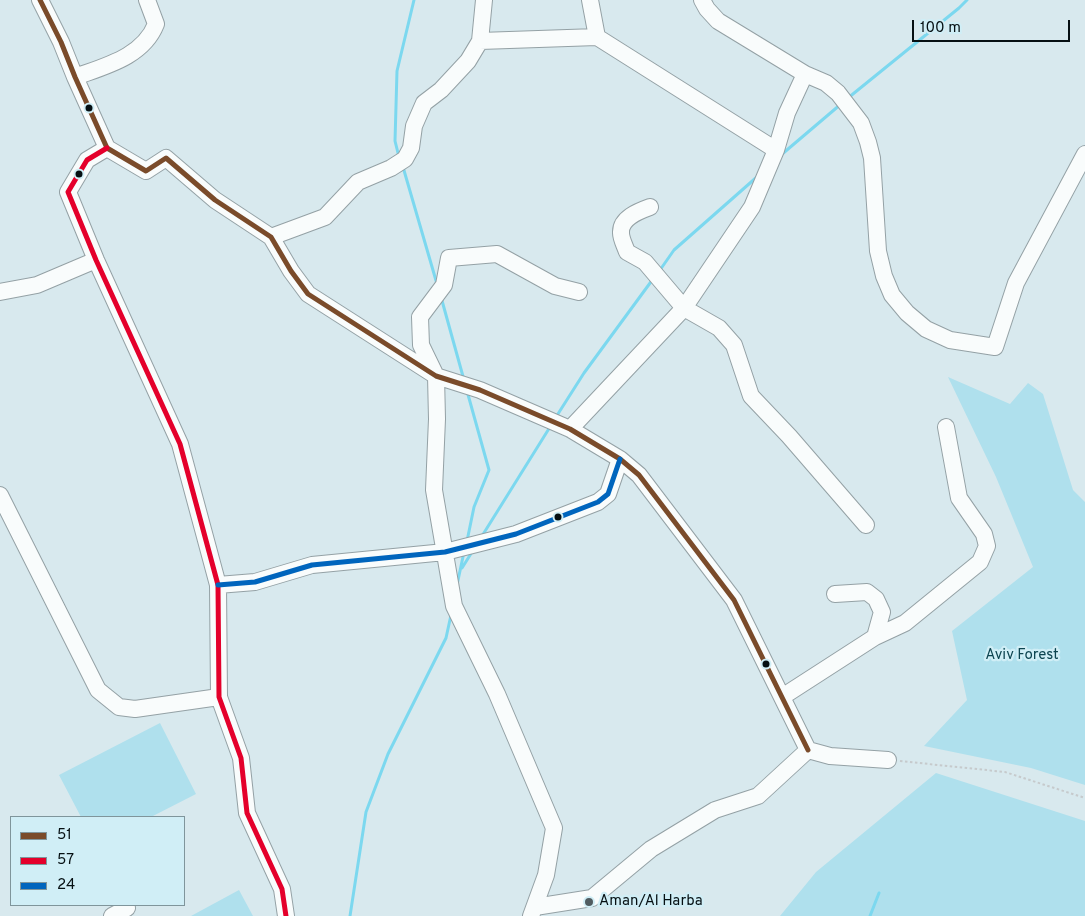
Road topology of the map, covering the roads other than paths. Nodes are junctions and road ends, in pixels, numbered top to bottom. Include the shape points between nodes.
1 (40, 0) edge
2 (147, 0) edge
3 (484, 0) edge
4 (590, 0) edge
5 (702, 0) edge
6 (597, 37) junction
7 (480, 41) junction
8 (805, 74) junction
9 (75, 77) junction
10 (107, 148) junction
11 (776, 150) junction
12 (1085, 154) edge
13 (650, 207) dead end
14 (271, 237) junction
15 (96, 260) junction
16 (0, 292) edge
17 (579, 292) dead end
18 (684, 308) junction
19 (436, 376) junction
20 (946, 427) dead end
21 (570, 429) junction
22 (620, 459) junction
23 (0, 495) edge
24 (866, 525) dead end
25 (445, 552) junction
26 (218, 585) junction
27 (834, 594) dead end
28 (875, 637) junction
29 (219, 697) junction
30 (782, 697) junction
31 (808, 750) junction
32 (888, 760) road end
33 (127, 908) dead end
34 (533, 911) edge
35 (112, 916) edge
36 (286, 916) edge

1 - 9 street
2 - 9 street via 156,24 152,33 132,54
3 - 7 street
4 - 6 street
5 - 8 street via 718,21
6 - 7 street
6 - 11 street
7 - 14 street via 468,61 424,103 405,159 358,182 325,217
8 - 11 street via 787,114
8 - 12 street via 826,83 838,93 861,123 872,158 878,251 892,294 926,329 950,340 994,348 1016,283
9 - 10 street
10 - 14 street via 146,171 166,158 215,200
10 - 15 street via 87,160 68,192
11 - 18 street via 752,207
13 - 18 street via 632,214 624,222 621,231 627,252 645,262
14 - 19 street via 308,294
15 - 16 street via 37,286
15 - 26 street via 180,444
17 - 19 street via 555,286 497,254 449,258 444,285 420,317 421,345
18 - 21 street
18 - 24 street via 719,328 734,345 751,396
19 - 21 street via 480,390
19 - 25 street via 434,490
20 - 28 street via 959,498 984,534 987,546 980,562 905,623
21 - 22 street
22 - 25 street via 608,494 598,502 516,534
22 - 30 street via 639,476 734,600
23 - 29 street via 98,690 119,708 135,709
25 - 26 street via 312,565 255,582
25 - 34 street via 454,606 497,694 554,828 546,874
26 - 29 street
27 - 28 street via 867,592 876,598 882,612
28 - 30 street
29 - 36 street via 241,758 247,813 282,889
30 - 31 street
31 - 32 street via 830,756
31 - 34 street via 758,796 715,810 650,849 592,898
33 - 35 street

